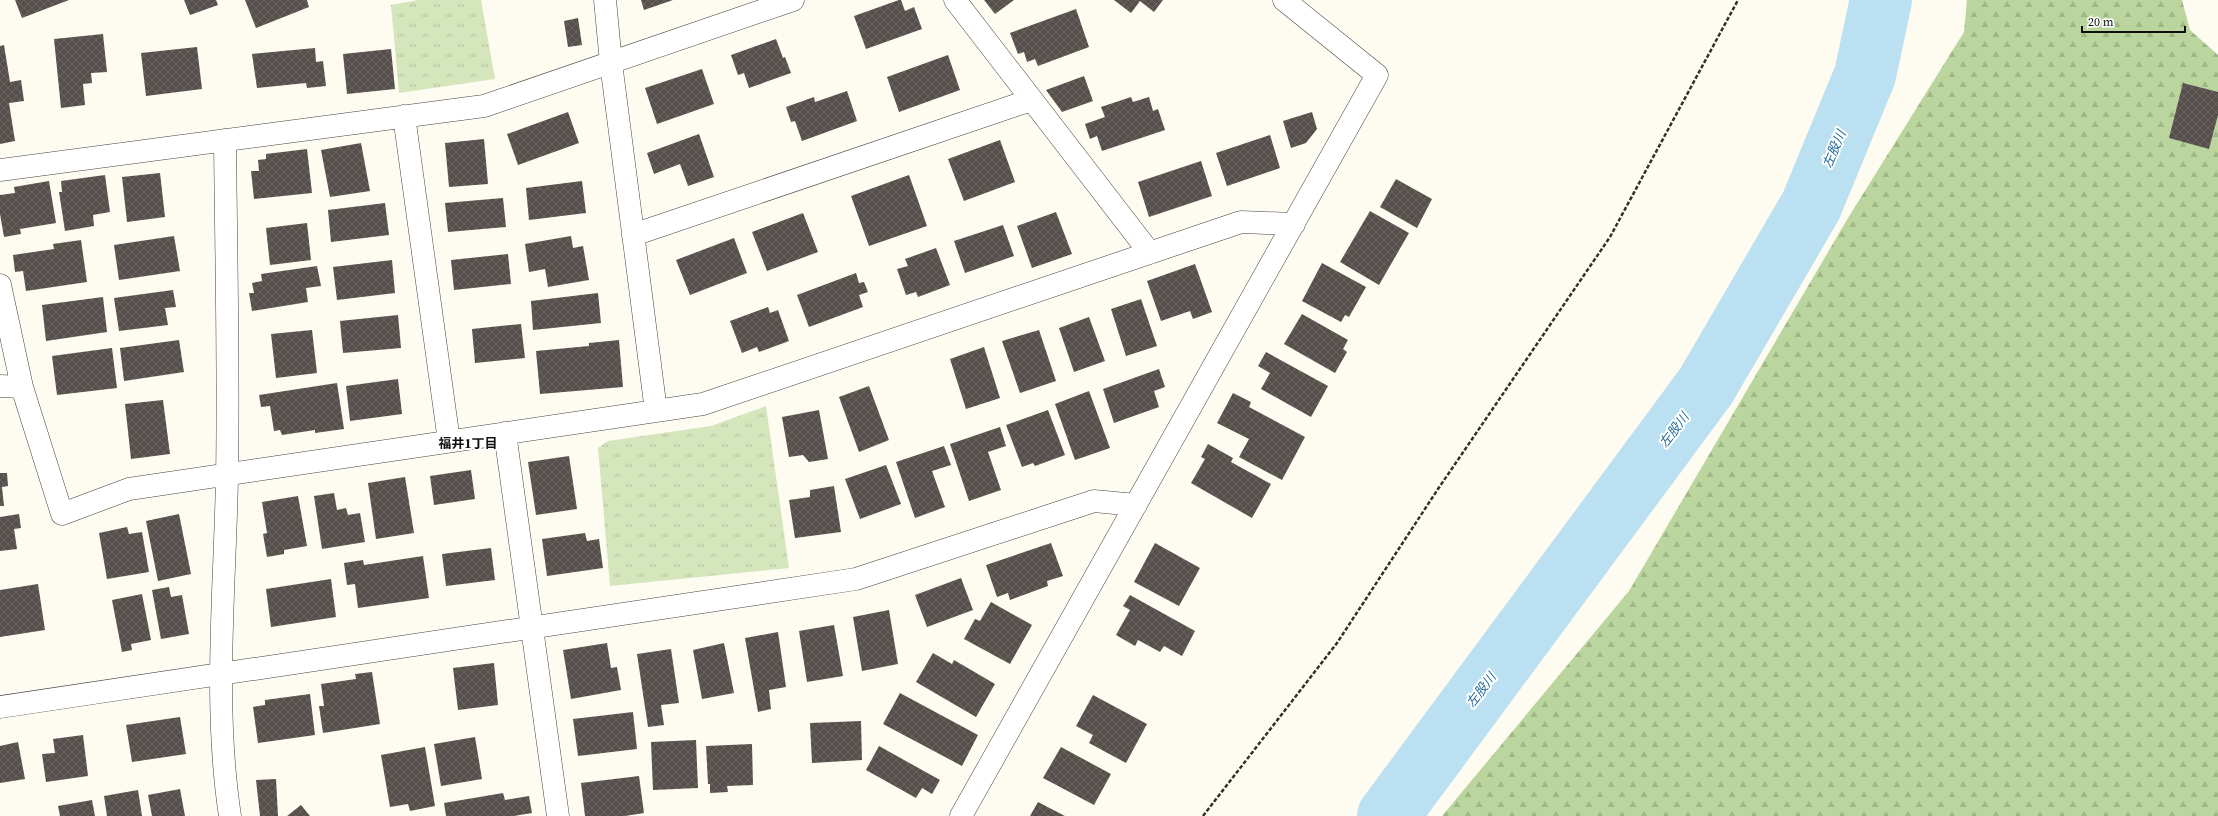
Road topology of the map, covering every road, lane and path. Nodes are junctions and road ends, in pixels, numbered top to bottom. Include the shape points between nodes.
1 (605, 0) edge
2 (793, 0) edge
3 (954, 0) edge
4 (1284, 0) edge
5 (1738, 0) edge
6 (611, 63) junction
7 (1031, 100) junction
8 (404, 116) junction
9 (225, 140) junction
10 (0, 170) edge
11 (1294, 224) junction
12 (633, 235) junction
13 (1150, 253) junction
14 (0, 285) edge
15 (0, 386) edge
16 (22, 387) junction
17 (656, 411) junction
18 (505, 433) junction
19 (449, 442) junction
20 (227, 474) junction
21 (1136, 505) junction
22 (533, 627) junction
23 (222, 673) junction
24 (0, 707) edge
25 (230, 816) edge
26 (558, 816) edge
27 (961, 816) edge
28 (1203, 816) edge

1 - 6 street
2 - 6 street
3 - 7 street
4 - 11 street via 1377,75
5 - 28 path via 1610,237 1438,489 1338,643
6 - 8 street via 484,106
6 - 12 street
7 - 12 street
7 - 13 street
8 - 9 street
8 - 19 street
9 - 10 street
9 - 20 street
11 - 13 street via 1241,222
11 - 21 street
12 - 17 street
13 - 17 street via 703,404
14 - 16 street
15 - 16 street
16 - 20 street via 62,514 129,489
17 - 18 street
18 - 19 street
18 - 22 street
19 - 20 street
20 - 23 street
21 - 22 street via 1094,501 856,579
21 - 27 street
22 - 23 street
22 - 26 street
23 - 24 street
23 - 25 street via 223,772

